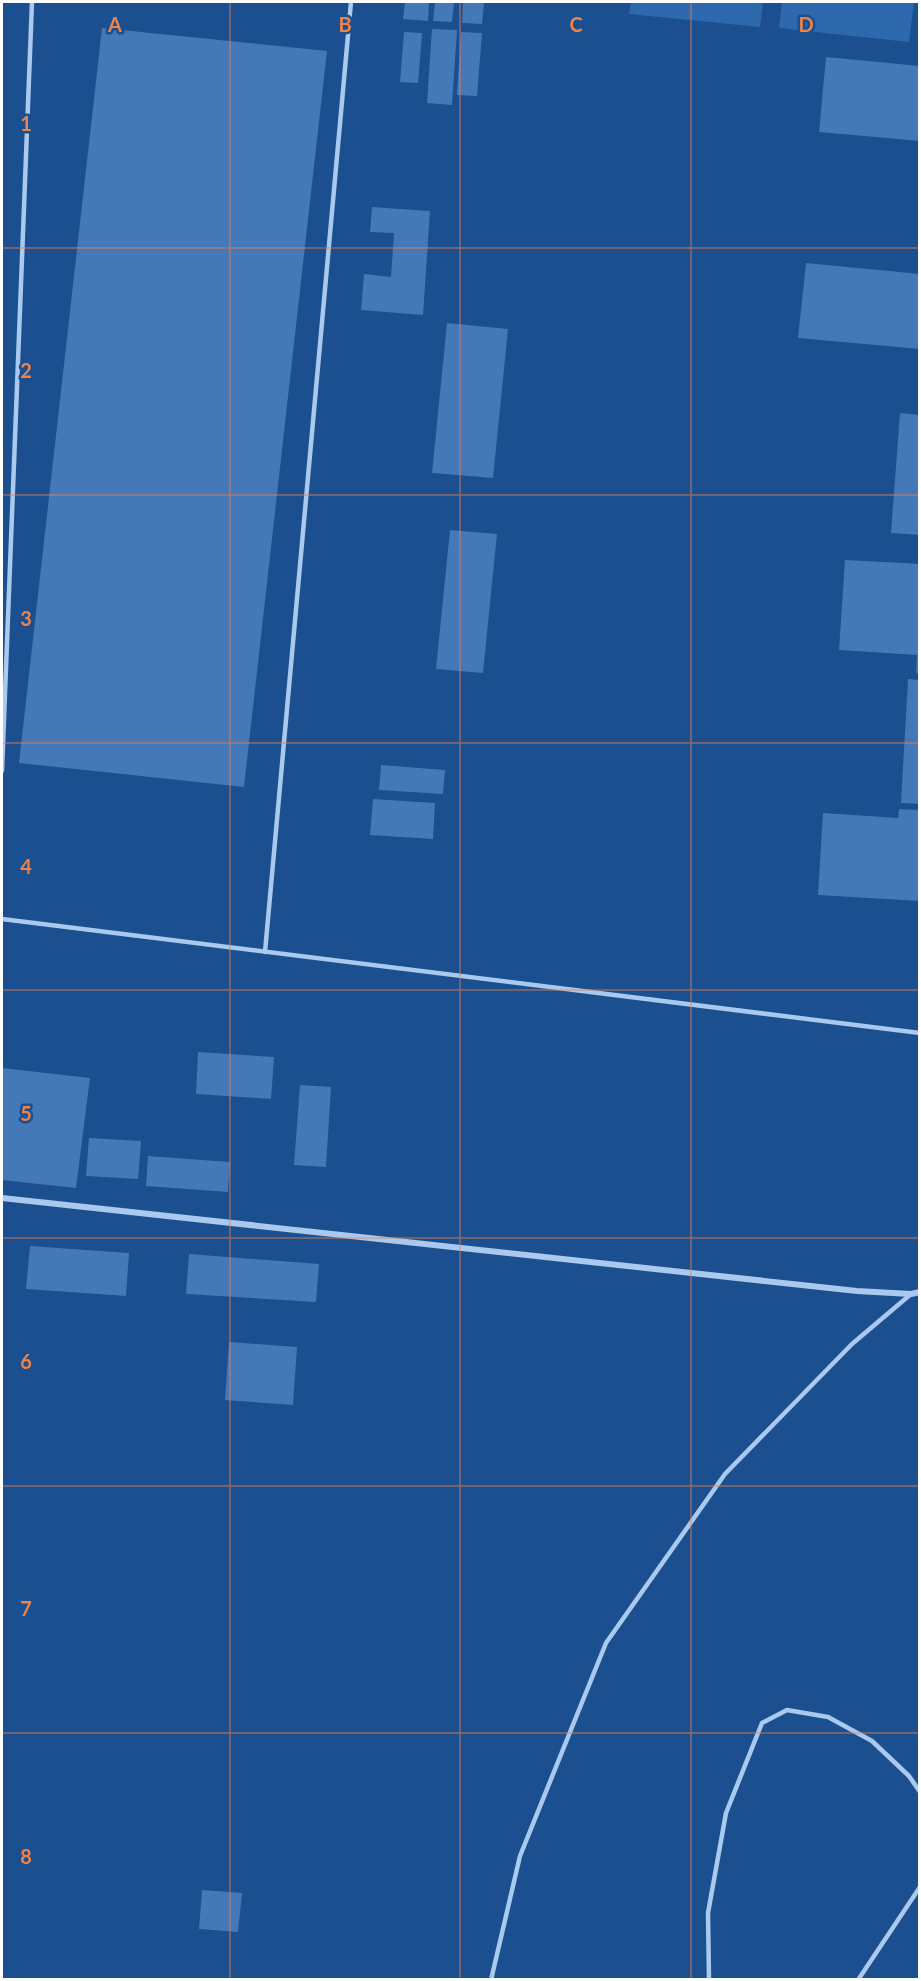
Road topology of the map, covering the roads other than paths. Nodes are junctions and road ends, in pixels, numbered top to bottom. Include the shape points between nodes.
1 (32, 2) edge
2 (351, 2) edge
3 (2, 771) edge
4 (2, 919) edge
5 (265, 952) junction
6 (920, 1033) edge
7 (2, 1198) edge
8 (920, 1292) edge
9 (911, 1294) junction
10 (920, 1792) edge
11 (920, 1887) edge
12 (491, 1980) edge
13 (709, 1980) edge
14 (858, 1980) edge

1 - 3 lane
2 - 5 lane
4 - 5 lane
5 - 6 lane
7 - 9 street
8 - 9 street
9 - 12 lane via 852,1344 724,1474 606,1643 520,1856
10 - 13 lane via 872,1741 828,1717 787,1710 762,1724 726,1813 708,1913
11 - 14 lane

